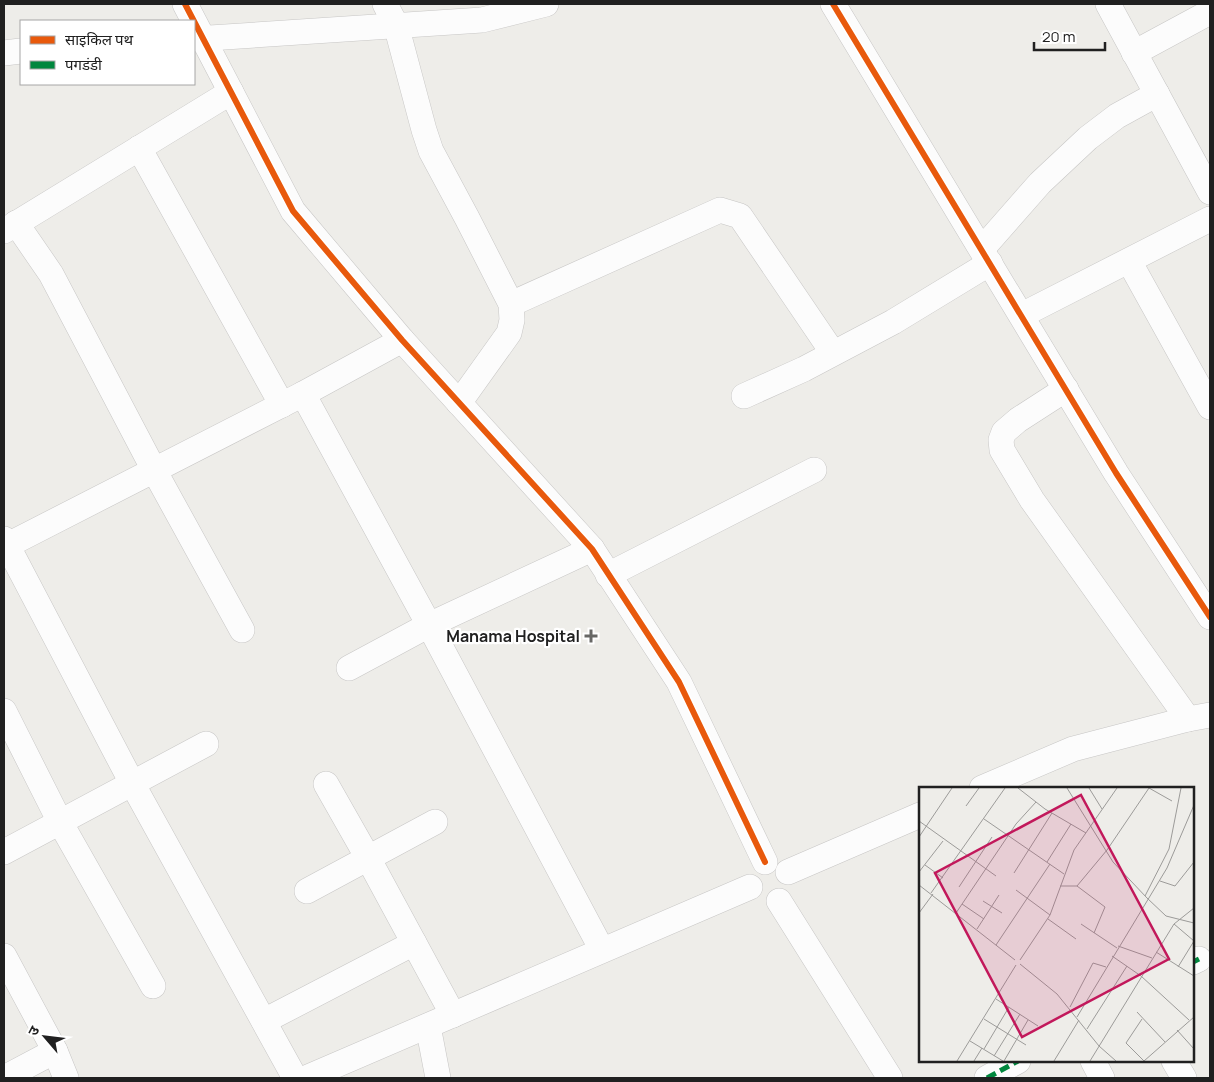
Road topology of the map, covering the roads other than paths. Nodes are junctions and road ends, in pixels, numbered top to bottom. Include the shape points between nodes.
1 (185, 4) edge
2 (546, 4) edge
3 (834, 4) edge
4 (1108, 4) edge
5 (1210, 12) edge
6 (390, 15) edge
7 (191, 20) edge
8 (198, 38) edge
9 (20, 51) edge
10 (4, 53) edge
11 (1134, 53) junction
12 (231, 92) junction
13 (1157, 94) junction
14 (139, 148) junction
15 (1210, 192) edge
16 (1210, 219) edge
17 (10, 227) edge
18 (986, 256) junction
19 (1128, 261) junction
20 (511, 304) junction
21 (1022, 316) junction
22 (402, 340) junction
23 (833, 353) junction
24 (1066, 389) junction
25 (744, 396) dead end
26 (292, 399) junction
27 (459, 403) junction
28 (1210, 407) edge
29 (154, 470) junction
30 (814, 470) dead end
31 (5, 544) edge
32 (592, 549) junction
33 (608, 575) junction
34 (1210, 617) edge
35 (429, 625) junction
36 (242, 630) dead end
37 (349, 668) dead end
38 (4, 711) edge
39 (1199, 717) edge
40 (206, 744) dead end
41 (132, 783) junction
42 (326, 784) dead end
43 (984, 787) edge
44 (919, 815) edge
45 (60, 822) junction
46 (435, 822) dead end
47 (4, 852) edge
48 (368, 858) junction
49 (765, 862) junction
50 (788, 872) junction
51 (750, 887) junction
52 (307, 890) dead end
53 (779, 901) junction
54 (414, 942) junction
55 (602, 950) junction
56 (4, 956) edge
57 (153, 986) dead end
58 (453, 1015) junction
59 (264, 1022) junction
60 (428, 1026) junction
61 (55, 1051) junction
62 (1094, 1062) edge
63 (1175, 1062) edge
64 (4, 1078) edge
65 (66, 1078) edge
66 (295, 1078) edge
67 (306, 1078) edge
68 (438, 1078) edge
69 (890, 1078) edge
70 (1102, 1078) edge
71 (1184, 1078) edge

1 - 7 street
2 - 6 street via 482,20
3 - 18 street
4 - 11 street
5 - 11 street
6 - 8 street
6 - 20 street via 431,151
8 - 12 street
9 - 10 street
11 - 13 street
12 - 14 street
12 - 22 street via 293,211
13 - 15 street
13 - 18 street via 1117,116 1088,138 1040,183
14 - 17 street
14 - 26 street
16 - 19 street
17 - 29 street via 51,274
18 - 21 street
18 - 23 street via 893,322
19 - 21 street
19 - 28 street
20 - 23 street via 720,210 740,216
20 - 27 street via 512,320 508,333
21 - 24 street
22 - 26 street
22 - 27 street
23 - 25 street
24 - 34 street via 1116,473
24 - 39 street via 1004,432 1002,450 1032,500
26 - 29 street
26 - 35 street
27 - 32 street
29 - 31 street
29 - 36 street
30 - 33 street
31 - 41 street
32 - 33 street
32 - 35 street
33 - 49 street via 679,682
35 - 37 street
35 - 55 street
38 - 45 street
39 - 43 street via 1073,749
40 - 41 street
41 - 45 street
41 - 59 street
42 - 48 street
44 - 50 street
45 - 47 street
45 - 57 street
46 - 48 street
48 - 52 street
48 - 54 street
49 - 50 street via 782,864
49 - 51 street via 751,873
50 - 53 street via 790,888
51 - 53 street via 757,899 763,902
51 - 55 street
53 - 69 street
54 - 58 street
54 - 59 street
55 - 58 street
56 - 61 street
58 - 60 street
59 - 66 street
60 - 67 street
60 - 68 street
61 - 64 street
61 - 65 street
62 - 70 street
63 - 71 street

